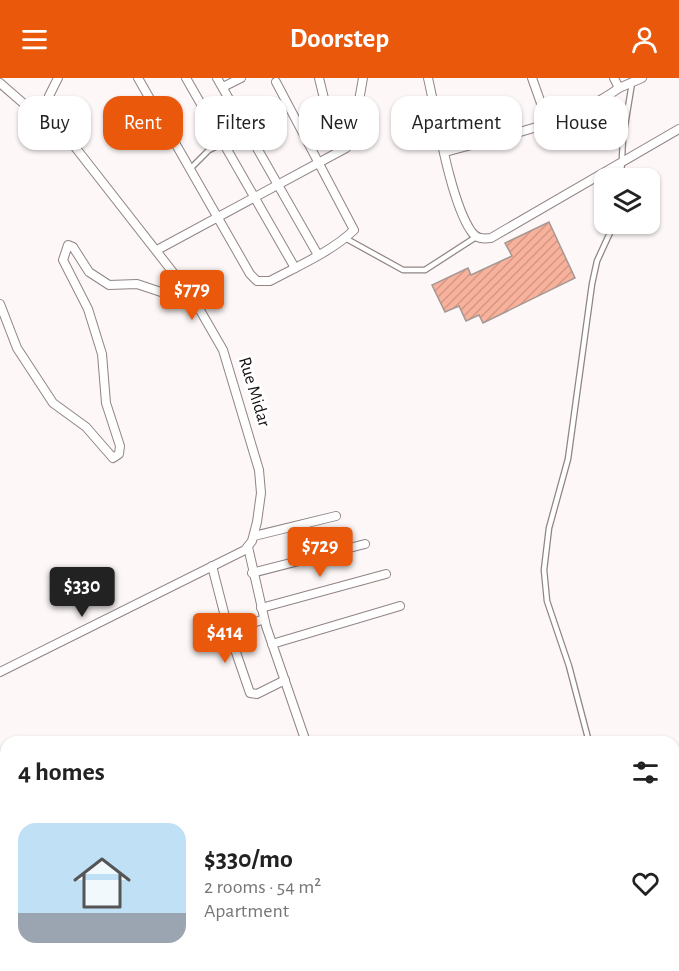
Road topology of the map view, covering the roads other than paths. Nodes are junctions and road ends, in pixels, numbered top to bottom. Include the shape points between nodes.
1 (58, 78) edge
2 (138, 78) edge
3 (186, 78) edge
4 (217, 78) edge
5 (241, 78) edge
6 (319, 78) edge
7 (363, 78) edge
8 (428, 78) edge
9 (544, 78) edge
10 (614, 78) edge
11 (642, 78) edge
12 (533, 80) edge
13 (276, 82) dead end
14 (632, 82) junction
15 (0, 83) edge
16 (223, 87) junction
17 (619, 88) junction
18 (49, 96) edge
19 (197, 96) edge
20 (323, 96) edge
21 (539, 96) edge
22 (608, 96) edge
23 (18, 99) edge
24 (534, 127) edge
25 (679, 129) edge
26 (78, 150) edge
27 (209, 150) edge
28 (228, 150) edge
29 (445, 153) junction
30 (622, 161) junction
31 (319, 163) junction
32 (191, 168) junction
33 (622, 168) edge
34 (276, 185) junction
35 (253, 197) junction
36 (216, 219) junction
37 (609, 234) edge
38 (476, 237) junction
39 (345, 238) junction
40 (157, 250) junction
41 (318, 255) junction
42 (295, 268) junction
43 (183, 283) junction
44 (0, 304) edge
45 (336, 516) dead end
46 (254, 536) junction
47 (365, 544) dead end
48 (248, 547) junction
49 (212, 566) junction
50 (252, 573) junction
51 (386, 574) dead end
52 (400, 606) dead end
53 (261, 608) junction
54 (264, 619) junction
55 (230, 632) junction
56 (272, 644) junction
57 (0, 672) edge
58 (285, 680) junction
59 (304, 736) edge
60 (587, 736) edge

1 - 18 street
2 - 32 street
3 - 19 street
4 - 16 street
5 - 16 street
6 - 20 street
7 - 31 street via 350,144
8 - 29 street
9 - 12 street
10 - 17 street
11 - 14 street
12 - 21 street
13 - 31 street
14 - 17 street
14 - 30 lane
15 - 23 street
16 - 34 street
17 - 22 street
24 - 29 street
25 - 30 street
26 - 40 street, Rue Midar
27 - 32 lane
28 - 35 street
29 - 38 street via 465,218
30 - 33 lane
30 - 38 street via 491,238
31 - 34 street
31 - 39 street via 353,225 354,230
32 - 36 street
34 - 35 street
34 - 41 street
35 - 36 street
35 - 42 street
36 - 40 street
36 - 42 street via 257,281 270,281
37 - 60 lane via 592,284 568,459 544,559 547,601
38 - 39 lane via 425,270 403,270
39 - 41 street
40 - 43 street, Rue Midar
41 - 42 street
43 - 44 street via 167,293 137,284 110,285 89,272 73,247 68,245 64,251 63,260 88,309 102,354 106,403 120,446 113,458 86,427 53,403 17,348
43 - 46 street, Rue Midar via 223,350 244,415 259,470 260,506
45 - 46 street
46 - 48 street, Rue Midar
47 - 50 street
48 - 49 street
48 - 50 street
49 - 55 street
49 - 57 street
50 - 53 street
51 - 53 street
52 - 56 street
53 - 54 street
54 - 55 street
54 - 56 street
55 - 58 street via 250,694
56 - 58 street
58 - 59 street

